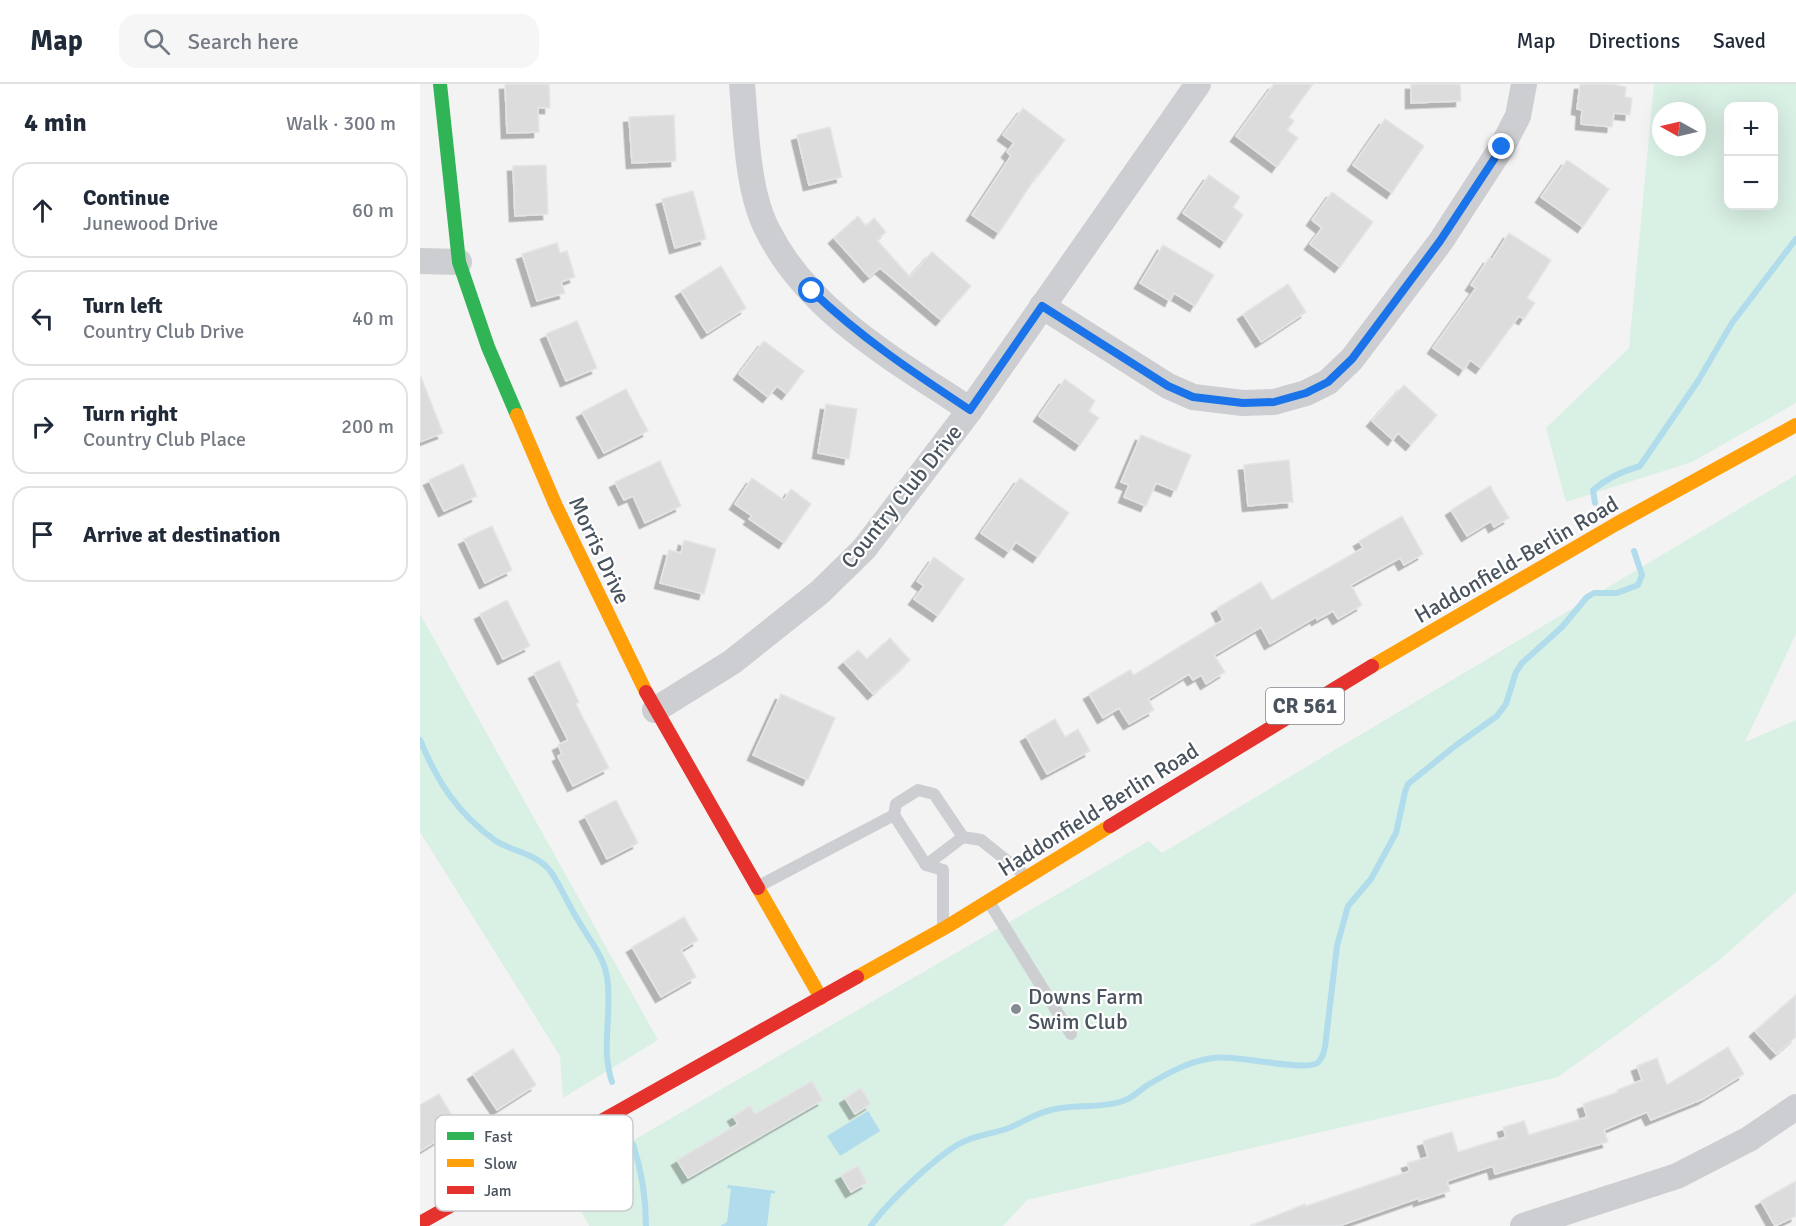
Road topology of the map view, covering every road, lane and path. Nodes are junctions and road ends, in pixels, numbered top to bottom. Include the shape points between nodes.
1 (440, 84) edge
2 (742, 84) edge
3 (1198, 84) edge
4 (1524, 84) edge
5 (420, 261) edge
6 (459, 262) junction
7 (1042, 306) junction
8 (970, 410) junction
9 (1796, 425) edge
10 (656, 710) junction
11 (894, 815) junction
12 (963, 837) junction
13 (926, 866) junction
14 (1027, 877) junction
15 (757, 887) junction
16 (988, 901) junction
17 (943, 929) junction
18 (820, 998) junction
19 (1071, 1034) dead end
20 (1796, 1107) edge
21 (612, 1115) edge
22 (441, 1211) edge
23 (420, 1223) edge
24 (1523, 1226) edge

1 - 6 main road, Morris Drive
2 - 8 street via 757,202 767,231 788,262 842,320
3 - 7 street, Country Club Drive
4 - 7 street via 1518,116 1502,147 1440,241 1352,359 1328,382 1306,393 1274,402 1193,397 1168,386
5 - 6 street
6 - 10 main road, Morris Drive via 488,347 556,506
7 - 8 street, Country Club Drive
8 - 10 street, Country Club Drive via 864,549 820,592 732,662
9 - 14 main road, Haddonfield-Berlin Road / CR 561 via 1344,682
10 - 15 main road, Morris Drive
11 - 12 lane via 896,804 918,790 934,794
11 - 13 lane
11 - 15 lane
12 - 13 lane
12 - 14 lane via 981,840
13 - 17 lane via 943,870
14 - 16 main road, Haddonfield-Berlin Road / CR 561
15 - 18 main road, Morris Drive
16 - 17 main road, Haddonfield-Berlin Road / CR 561
16 - 19 lane
17 - 18 main road, Haddonfield-Berlin Road / CR 561
18 - 21 main road, Haddonfield-Berlin Road / CR 561
20 - 24 street via 1749,1138 1677,1176
22 - 23 main road, Haddonfield-Berlin Road / CR 561

